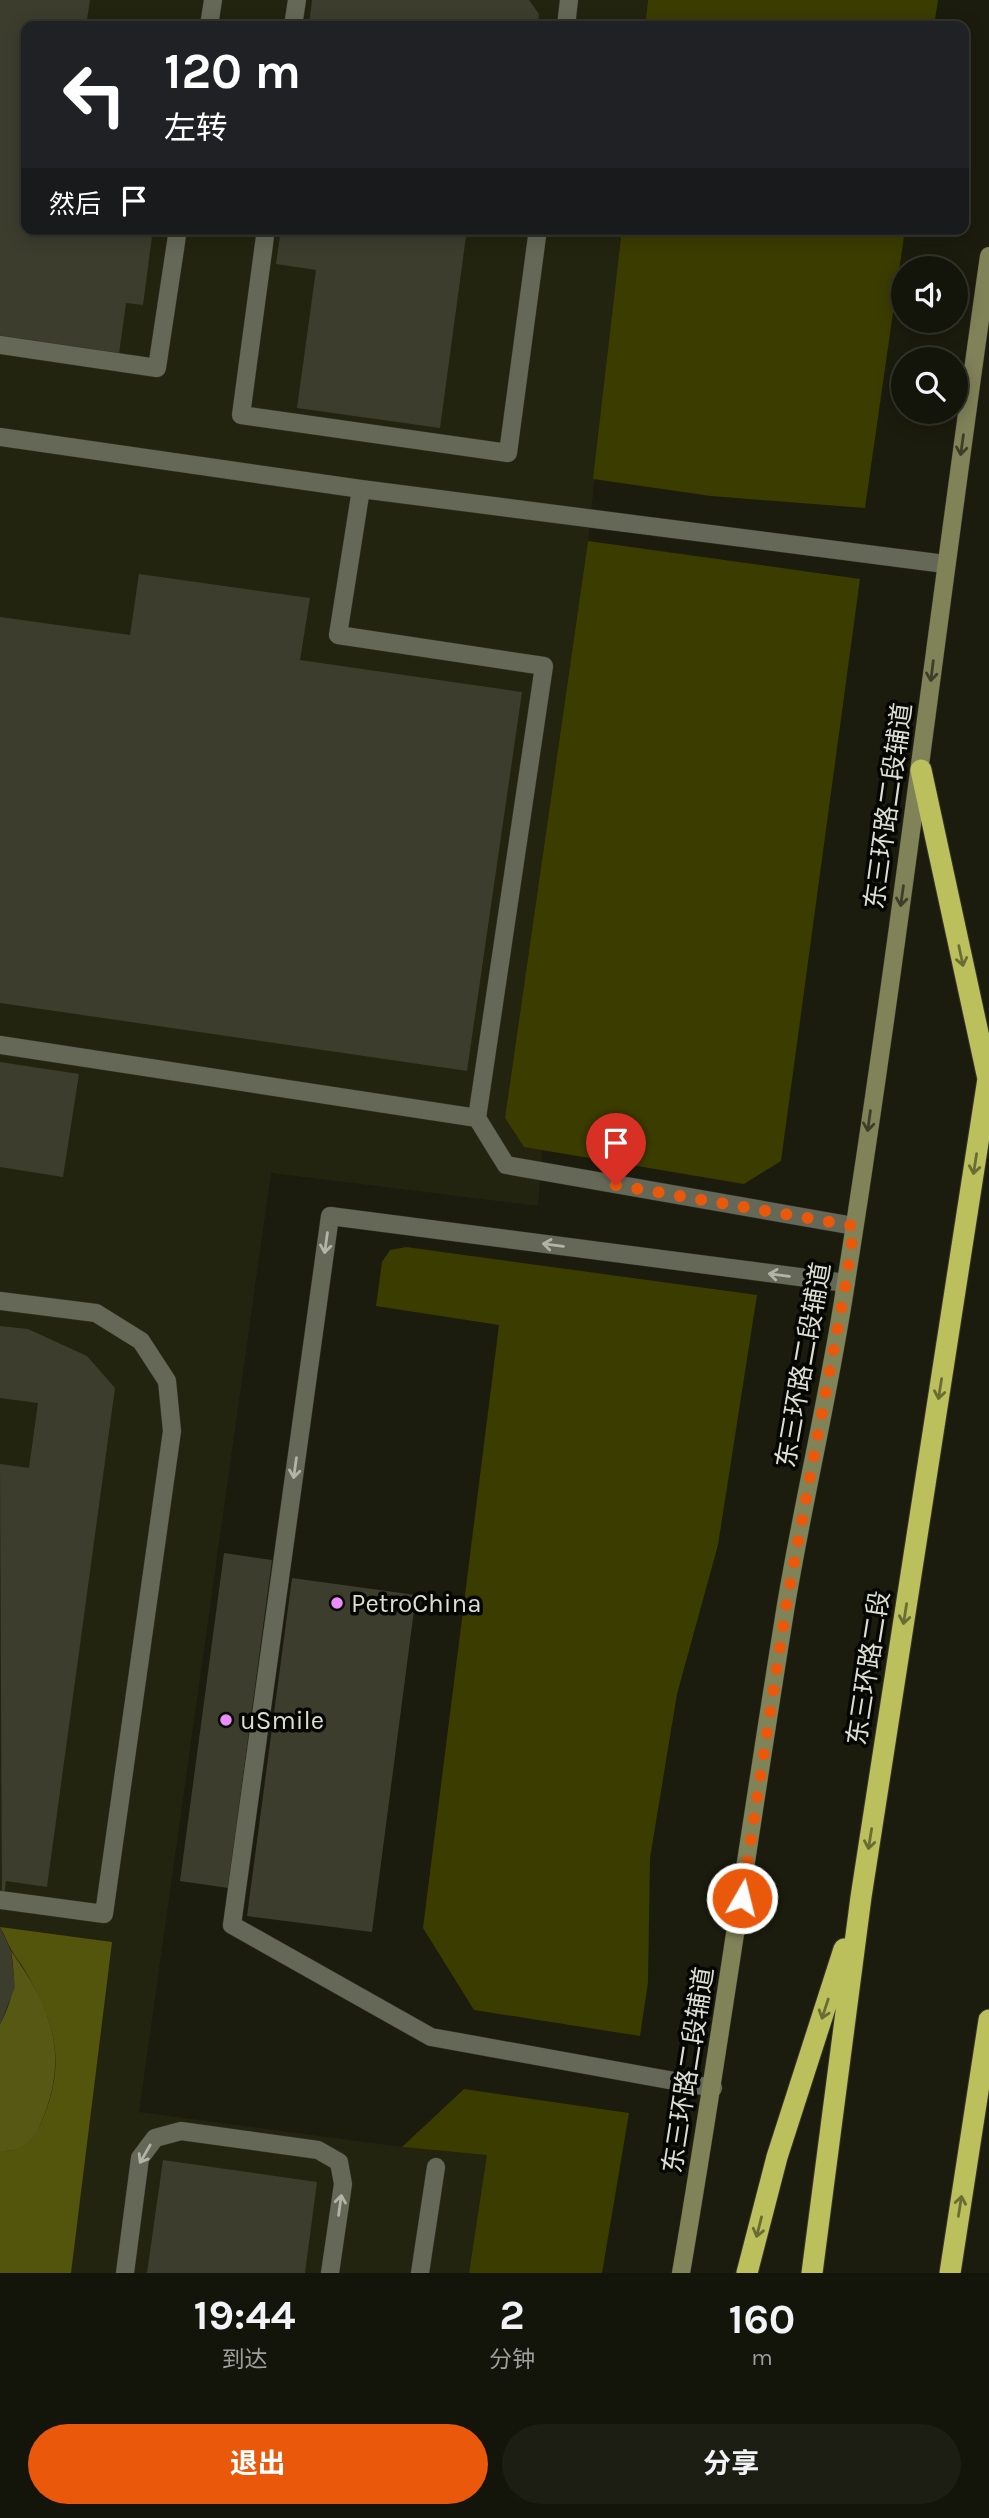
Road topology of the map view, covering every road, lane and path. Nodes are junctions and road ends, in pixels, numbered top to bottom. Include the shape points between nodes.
1 (213, 0) edge
2 (297, 0) edge
3 (569, 0) edge
4 (210, 21) edge
5 (294, 21) edge
6 (567, 21) edge
7 (177, 235) edge
8 (265, 235) edge
9 (537, 235) edge
10 (989, 256) edge
11 (0, 345) edge
12 (0, 437) edge
13 (361, 489) junction
14 (945, 564) junction
15 (921, 770) junction
16 (0, 1045) edge
17 (988, 1076) edge
18 (477, 1118) junction
19 (854, 1226) junction
20 (846, 1283) junction
21 (0, 1301) edge
22 (861, 1897) junction
23 (0, 1900) edge
24 (989, 2021) edge
25 (713, 2088) junction
26 (436, 2167) dead end
27 (125, 2273) edge
28 (330, 2273) edge
29 (420, 2273) edge
30 (681, 2273) edge
31 (747, 2273) edge
32 (812, 2273) edge
33 (950, 2273) edge

1 - 4 lane
2 - 5 lane
3 - 6 lane
7 - 11 lane via 157,368
8 - 9 lane via 241,415 508,453
10 -> 14 main road, 东三环路二段辅道
12 - 13 lane
13 - 14 lane
13 - 18 lane via 338,635 544,666
14 -> 15 main road, 东三环路二段辅道
15 -> 17 highway
15 -> 19 main road, 东三环路二段辅道
16 - 18 lane
17 -> 22 highway, 东三环路二段
18 - 19 lane via 506,1165
19 - 20 main road, 东三环路二段辅道
20 - 25 main road, 东三环路二段辅道 via 787,1601
20 -> 25 lane via 330,1216 232,1925 431,2037
21 - 23 lane via 96,1313 141,1341 167,1381 172,1431 104,1914
22 -> 31 highway via 778,2157
22 - 32 highway, 东三环路二段
33 -> 24 highway
25 - 30 main road, 东三环路二段辅道
26 - 29 lane
28 -> 27 lane via 344,2184 339,2162 318,2150 181,2131 155,2138 140,2158

